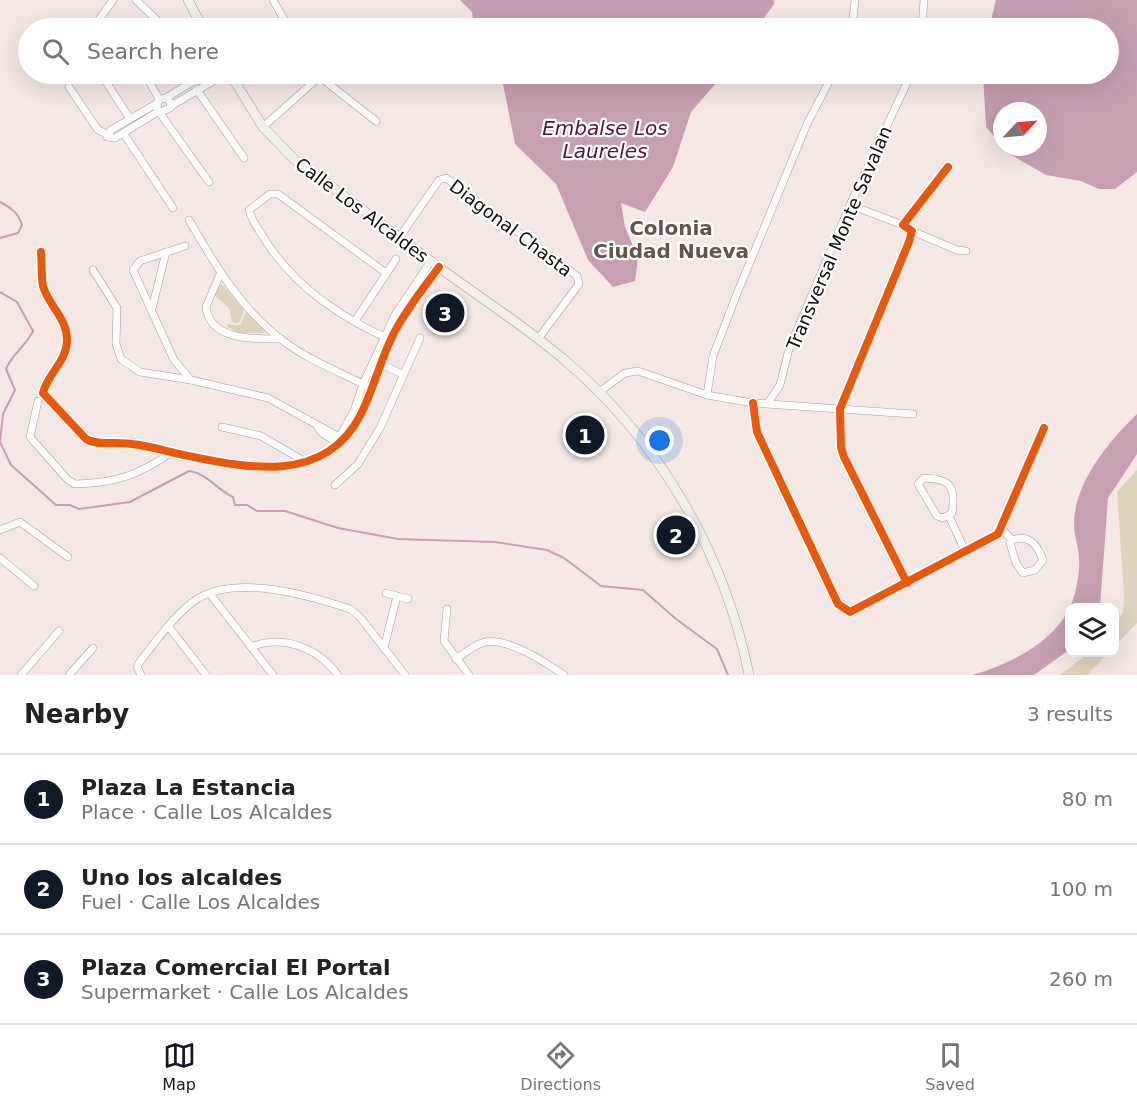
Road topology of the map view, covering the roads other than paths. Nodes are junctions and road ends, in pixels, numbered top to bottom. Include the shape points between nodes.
1 (113, 0) edge
2 (136, 0) edge
3 (180, 0) edge
4 (188, 0) edge
5 (273, 0) edge
6 (855, 0) edge
7 (924, 0) edge
8 (194, 15) junction
9 (100, 18) edge
10 (155, 18) edge
11 (196, 18) edge
12 (283, 18) edge
13 (853, 18) edge
14 (922, 18) edge
15 (107, 84) edge
16 (150, 84) edge
17 (185, 84) edge
18 (208, 84) edge
19 (234, 84) edge
20 (309, 84) edge
21 (327, 84) edge
22 (828, 84) edge
23 (906, 84) edge
24 (69, 87) dead end
25 (197, 90) junction
26 (160, 105) junction
27 (171, 106) junction
28 (130, 119) junction
29 (375, 121) dead end
30 (263, 127) junction
31 (107, 134) junction
32 (124, 134) junction
33 (244, 158) dead end
34 (948, 167) dead end
35 (209, 182) dead end
36 (850, 205) junction
37 (173, 208) dead end
38 (189, 220) dead end
39 (903, 225) junction
40 (912, 231) junction
41 (399, 238) junction
42 (185, 246) dead end
43 (966, 251) dead end
44 (41, 252) dead end
45 (166, 252) junction
46 (396, 259) dead end
47 (435, 264) junction
48 (93, 270) dead end
49 (386, 273) junction
50 (220, 274) junction
51 (152, 309) junction
52 (355, 321) junction
53 (387, 338) junction
54 (420, 338) dead end
55 (281, 339) junction
56 (538, 339) junction
57 (381, 364) junction
58 (402, 374) junction
59 (192, 380) junction
60 (363, 384) junction
61 (371, 388) junction
62 (599, 392) junction
63 (707, 394) junction
64 (38, 401) dead end
65 (753, 403) junction
66 (768, 403) junction
67 (840, 409) junction
68 (913, 414) dead end
69 (222, 427) dead end
70 (1044, 428) dead end
71 (340, 440) junction
72 (172, 452) junction
73 (304, 461) junction
74 (335, 485) dead end
75 (949, 516) junction
76 (0, 530) edge
77 (1003, 530) junction
78 (1012, 540) junction
79 (966, 553) junction
80 (68, 556) dead end
81 (0, 558) edge
82 (908, 583) junction
83 (34, 586) dead end
84 (386, 593) dead end
85 (210, 594) junction
86 (397, 596) junction
87 (408, 599) dead end
88 (447, 609) dead end
89 (169, 627) junction
90 (59, 631) dead end
91 (251, 647) junction
92 (93, 648) dead end
93 (384, 648) junction
94 (456, 659) junction
95 (21, 675) edge
96 (69, 675) edge
97 (141, 675) edge
98 (206, 675) edge
99 (273, 675) edge
100 (338, 675) edge
101 (405, 675) edge
102 (469, 675) edge
103 (564, 675) edge
104 (749, 675) edge

1 - 9 street
2 - 10 street
3 - 8 main road
4 - 8 main road
5 - 12 street
6 - 13 street
7 - 14 street
8 - 11 main road
15 - 28 street
16 - 26 street
17 - 26 street
18 - 25 street
19 - 30 main road, Calle Los Alcaldes
20 - 30 street
21 - 29 street
22 - 63 street via 807,124 728,316 713,356
23 - 36 street, Transversal Monte Savalan
24 - 31 street via 98,130
25 - 27 street
25 - 33 street
26 - 27 street
26 - 27 street via 168,110
26 - 28 street
26 - 32 street
26 - 35 street
28 - 31 street
30 - 41 main road, Calle Los Alcaldes via 294,160
31 - 32 street via 111,139
32 - 37 street
34 - 39 street
36 - 39 street
36 - 66 street, Transversal Monte Savalan via 789,349 780,385
38 - 50 street
39 - 40 street
40 - 43 street
40 - 67 street
41 - 47 main road, Calle Los Alcaldes
41 - 56 street, Diagonal Chasta via 439,180 446,178 577,276 579,284
42 - 45 street
44 - 72 street via 43,286 67,330 63,357 43,390 44,395 90,442 130,442
45 - 51 street
45 - 51 street via 140,261 133,270
46 - 49 street
47 - 53 street via 395,315
47 - 56 main road, Calle Los Alcaldes
48 - 59 street via 117,308 116,344 122,359 140,372
49 - 52 street
49 - 52 street via 278,194 270,194 252,206 250,215 287,271 302,286
50 - 55 street via 252,313
50 - 55 street via 206,307 212,323 244,338
51 - 59 street via 174,360
52 - 53 street
53 - 57 street
53 - 60 street
54 - 58 street
55 - 60 street
56 - 62 main road, Calle Los Alcaldes
57 - 58 street
57 - 61 street
58 - 74 street via 380,428 358,464
59 - 71 street via 268,398
60 - 61 street
60 - 71 street
61 - 71 street via 360,415
62 - 63 street via 625,373 638,370
62 - 104 main road, Calle Los Alcaldes via 649,449 695,522 733,609
63 - 65 street
64 - 72 street via 30,432 32,442 75,484 124,479
65 - 66 street
65 - 82 street via 758,432 841,608 854,611
66 - 67 street
67 - 68 street
67 - 82 street via 844,457
69 - 73 street via 261,436
70 - 77 street
71 - 73 street via 322,457
72 - 73 street via 247,467
75 - 75 street via 954,499 946,481 920,480 925,501 937,516
75 - 79 street
76 - 80 street via 20,522
77 - 78 street
77 - 79 street
78 - 78 street via 1012,553 1021,570 1035,570 1043,560 1036,545 1028,538
79 - 82 street
81 - 83 street
84 - 86 street
85 - 89 street via 188,607
85 - 91 street
85 - 93 street via 259,586 338,604 356,612
86 - 87 street
86 - 93 street
88 - 94 street via 443,636
89 - 97 street via 137,667
89 - 98 street
90 - 95 street
91 - 99 street
91 - 100 street via 270,641 305,649 324,657
92 - 96 street
93 - 101 street
94 - 102 street
94 - 103 street via 484,642 494,642 539,657

